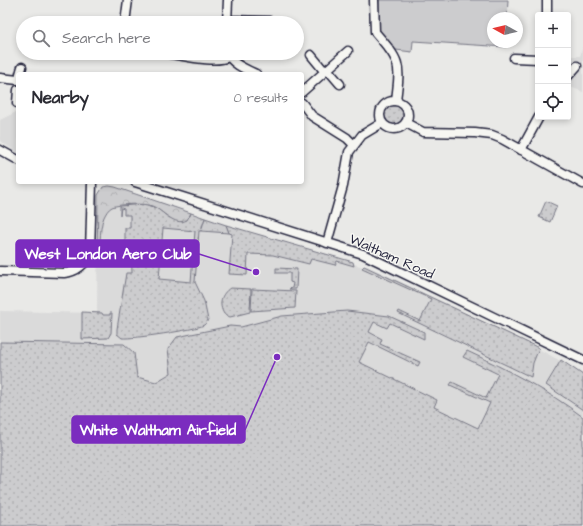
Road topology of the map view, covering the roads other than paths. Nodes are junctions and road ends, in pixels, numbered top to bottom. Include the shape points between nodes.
1 (128, 0) edge
2 (228, 0) edge
3 (374, 0) edge
4 (548, 0) edge
5 (547, 12) edge
6 (125, 16) edge
7 (227, 16) edge
8 (348, 51) dead end
9 (311, 55) dead end
10 (514, 58) dead end
11 (535, 58) edge
12 (233, 60) edge
13 (577, 66) dead end
14 (326, 71) junction
15 (252, 72) edge
16 (571, 73) edge
17 (0, 78) edge
18 (16, 80) edge
19 (340, 84) dead end
20 (304, 90) edge
21 (396, 100) junction
22 (304, 106) edge
23 (536, 120) edge
24 (382, 123) junction
25 (406, 123) junction
26 (354, 145) junction
27 (0, 150) edge
28 (521, 150) junction
29 (16, 159) edge
30 (92, 184) edge
31 (142, 184) edge
32 (165, 184) edge
33 (583, 184) edge
34 (161, 190) junction
35 (327, 243) junction
36 (0, 271) edge
37 (583, 360) edge

1 - 6 street
2 - 7 street
3 - 21 street via 374,32 391,51 399,65
4 - 5 street
8 - 14 street
9 - 14 street
10 - 11 street
12 - 15 street
13 - 16 street
14 - 19 street
14 - 20 street
17 - 18 street
21 - 24 street via 383,105 380,114
21 - 25 street via 407,109
22 - 26 street via 312,116
23 - 28 street
24 - 25 street via 394,129
24 - 26 street via 362,135
25 - 28 street via 423,132 492,135
26 - 35 street via 349,152 343,186
27 - 29 street
28 - 33 street
30 - 36 street via 90,252 80,267 64,273
31 - 34 street, Waltham Road
32 - 34 street
34 - 35 street, Waltham Road
35 - 37 street, Waltham Road via 363,254

